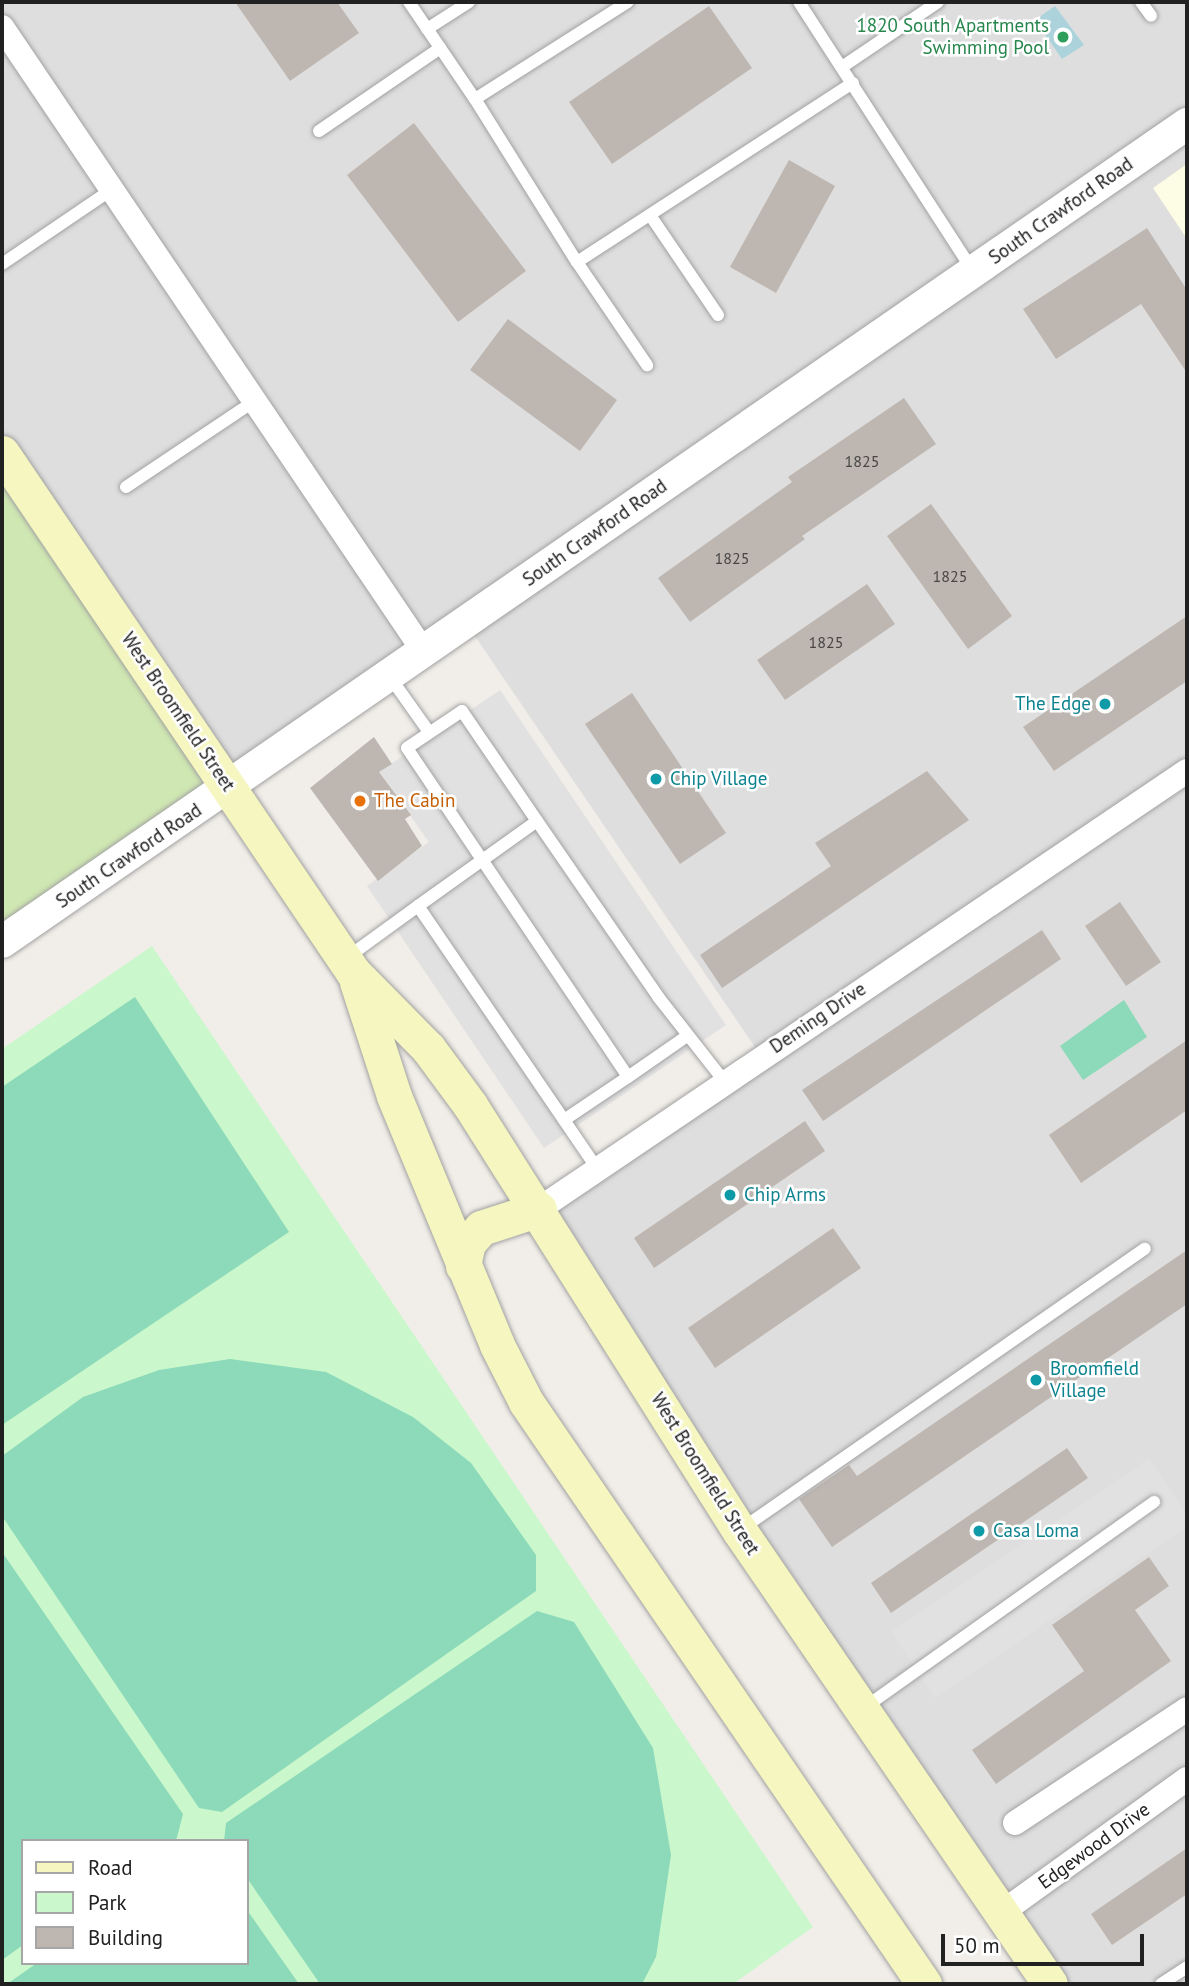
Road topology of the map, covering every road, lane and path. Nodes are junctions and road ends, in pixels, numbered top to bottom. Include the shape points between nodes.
1 (409, 2) edge
2 (469, 2) edge
3 (628, 2) edge
4 (799, 2) edge
5 (938, 2) edge
6 (1141, 2) edge
7 (1151, 16) dead end
8 (2, 27) edge
9 (427, 29) junction
10 (440, 48) junction
11 (842, 67) junction
12 (853, 83) junction
13 (475, 99) junction
14 (1187, 124) edge
15 (319, 131) dead end
16 (111, 190) junction
17 (650, 215) junction
18 (577, 262) junction
19 (2, 264) edge
20 (974, 271) junction
21 (718, 315) dead end
22 (647, 365) dead end
23 (253, 402) junction
24 (2, 453) edge
25 (126, 487) dead end
26 (424, 652) junction
27 (390, 677) junction
28 (429, 732) junction
29 (1187, 771) edge
30 (230, 788) junction
31 (537, 821) junction
32 (482, 861) junction
33 (418, 906) junction
34 (2, 942) edge
35 (349, 966) junction
36 (687, 1036) junction
37 (628, 1077) junction
38 (724, 1080) junction
39 (564, 1120) junction
40 (597, 1168) junction
41 (539, 1209) junction
42 (1145, 1249) dead end
43 (463, 1266) junction
44 (1154, 1502) dead end
45 (739, 1530) junction
46 (1187, 1709) edge
47 (861, 1710) junction
48 (1187, 1779) edge
49 (1015, 1823) dead end
50 (1001, 1913) junction
51 (1187, 1966) edge
52 (924, 1984) edge
53 (1049, 1984) edge
54 (1161, 1984) edge

1 - 9 lane
2 - 9 lane
3 - 13 lane
4 - 11 lane
5 - 11 lane
6 - 7 lane
8 - 16 street
9 - 10 lane
10 - 13 lane
10 - 15 lane
11 - 12 lane
12 - 17 lane
12 - 20 lane
13 - 18 lane
14 - 20 street, South Crawford Road
16 - 19 lane
16 - 23 street
17 - 18 lane
17 - 21 lane
18 - 22 lane
20 - 26 street, South Crawford Road
23 - 25 lane
23 - 26 street
24 - 30 main road, West Broomfield Street
26 - 27 street, South Crawford Road
27 - 28 lane
27 - 30 street, South Crawford Road
28 - 31 lane via 462,711
28 - 32 lane via 407,748
29 - 38 street, Deming Drive
30 - 34 street, South Crawford Road
30 - 35 main road, West Broomfield Street
31 - 32 lane
31 - 36 lane
32 - 33 lane
32 - 37 lane
33 - 35 lane
33 - 39 lane
35 - 41 main road, West Broomfield Street via 444,1068
35 - 43 main road, West Broomfield Street via 387,1076
36 - 37 lane
36 - 38 lane
37 - 39 lane
38 - 40 street, Deming Drive
39 - 40 lane
40 - 41 street, Deming Drive
41 - 43 main road via 481,1228 468,1243
41 - 45 main road, West Broomfield Street
42 - 45 lane
43 - 52 main road, West Broomfield Street via 526,1402
44 - 47 lane
45 - 47 main road, West Broomfield Street
46 - 49 street
47 - 50 main road, West Broomfield Street
48 - 50 street, Edgewood Drive
50 - 53 main road, West Broomfield Street
51 - 54 lane

